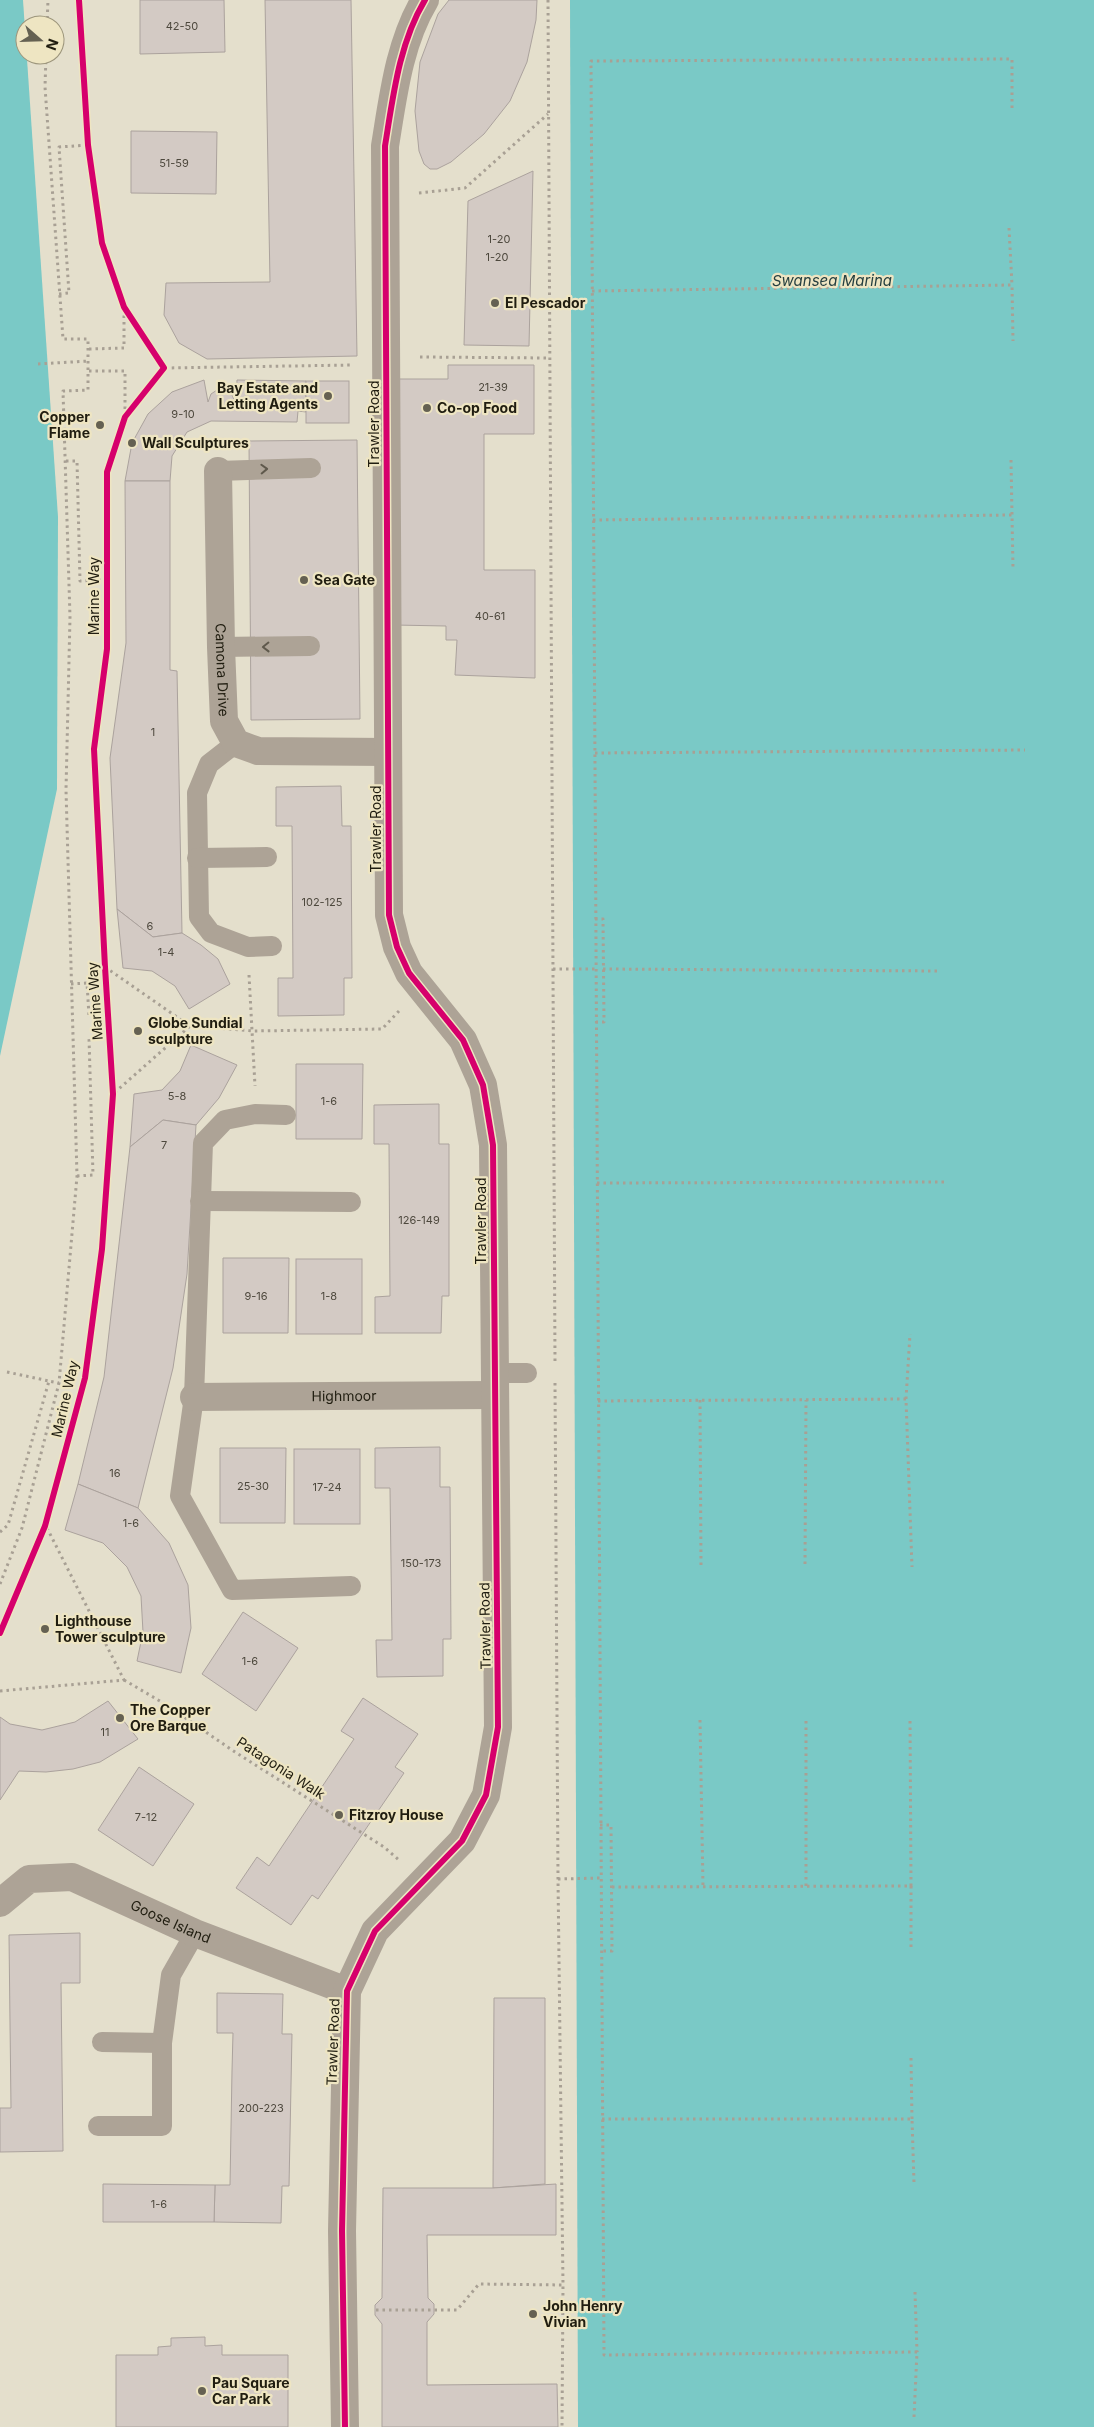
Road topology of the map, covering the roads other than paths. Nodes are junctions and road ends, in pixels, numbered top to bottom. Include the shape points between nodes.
1 (425, 0) edge
2 (310, 468) dead end
3 (218, 470) joint
4 (310, 646) dead end
5 (221, 647) junction
6 (236, 743) junction
7 (388, 752) junction
8 (267, 857) dead end
9 (197, 858) junction
10 (272, 946) dead end
11 (286, 1116) dead end
12 (200, 1201) junction
13 (351, 1202) dead end
14 (527, 1373) dead end
15 (494, 1384) junction
16 (194, 1397) junction
17 (351, 1586) dead end
18 (0, 1903) edge
19 (195, 1933) junction
20 (347, 1991) junction
21 (102, 2042) dead end
22 (162, 2043) junction
23 (98, 2126) dead end
24 (345, 2427) edge

1 - 7 street, Trawler Road via 397,73 385,146
3 -> 2 lane
3 - 5 street, Camona Drive
4 -> 5 lane
5 - 6 street, Camona Drive via 224,721
6 - 7 street via 258,751
6 - 9 lane via 209,764 197,793
7 - 15 street, Trawler Road via 389,915 397,947 409,973 463,1040 483,1085 493,1145
8 - 9 lane
9 - 10 lane via 199,917 212,933 248,947
11 - 12 lane via 255,1114 225,1120 203,1143
12 - 13 lane
12 - 16 lane
14 - 15 lane
15 - 16 street, Highmoor
15 - 20 street, Trawler Road via 498,1727 486,1795 462,1841 375,1930
16 - 17 lane via 180,1496 232,1590
18 - 19 street, Goose Island via 29,1879 72,1877
19 - 20 street, Goose Island
19 - 22 lane via 171,1975
20 - 24 street, Trawler Road via 342,2231
21 - 22 lane
22 - 23 lane via 162,2126

